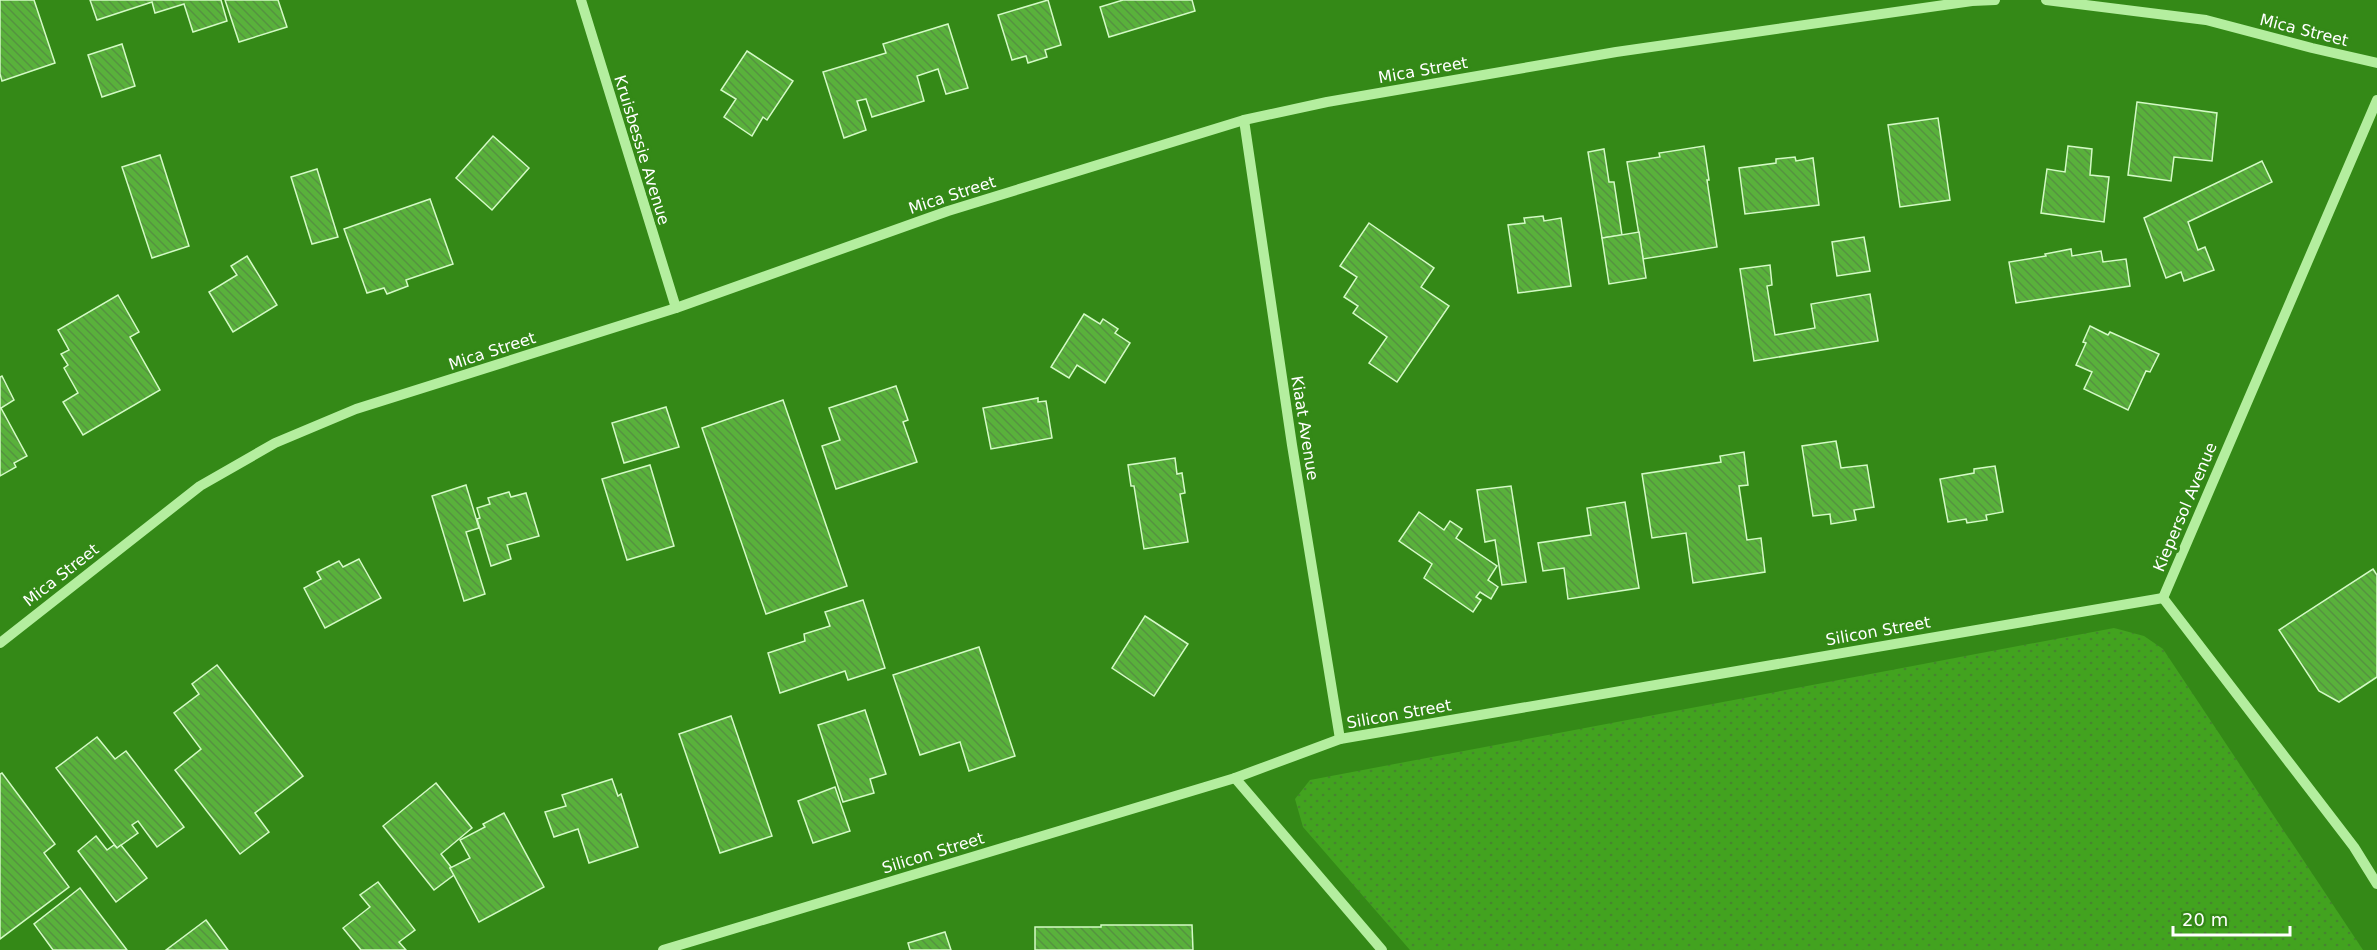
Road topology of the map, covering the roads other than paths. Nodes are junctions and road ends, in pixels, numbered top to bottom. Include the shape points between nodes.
1 (580, 0) edge
2 (1995, 0) edge
3 (2046, 0) edge
4 (2377, 63) edge
5 (2377, 100) edge
6 (1244, 120) junction
7 (676, 308) junction
8 (2163, 598) junction
9 (0, 643) edge
10 (1340, 739) junction
11 (1235, 778) junction
12 (2377, 884) edge
13 (663, 950) edge
14 (1382, 950) edge

1 - 7 street, Kruisbessie Avenue
2 - 6 street, Mica Street via 1616,51
3 - 4 street, Mica Street via 2205,20
5 - 8 street, Kiepersol Avenue
6 - 7 street, Mica Street via 948,211
6 - 10 street, Kiaat Avenue
7 - 9 street, Mica Street via 356,409 275,443 200,486
8 - 10 street, Silicon Street
8 - 12 street, Kiepersol Avenue via 2354,847
10 - 11 street, Silicon Street
11 - 13 street, Silicon Street
11 - 14 street

